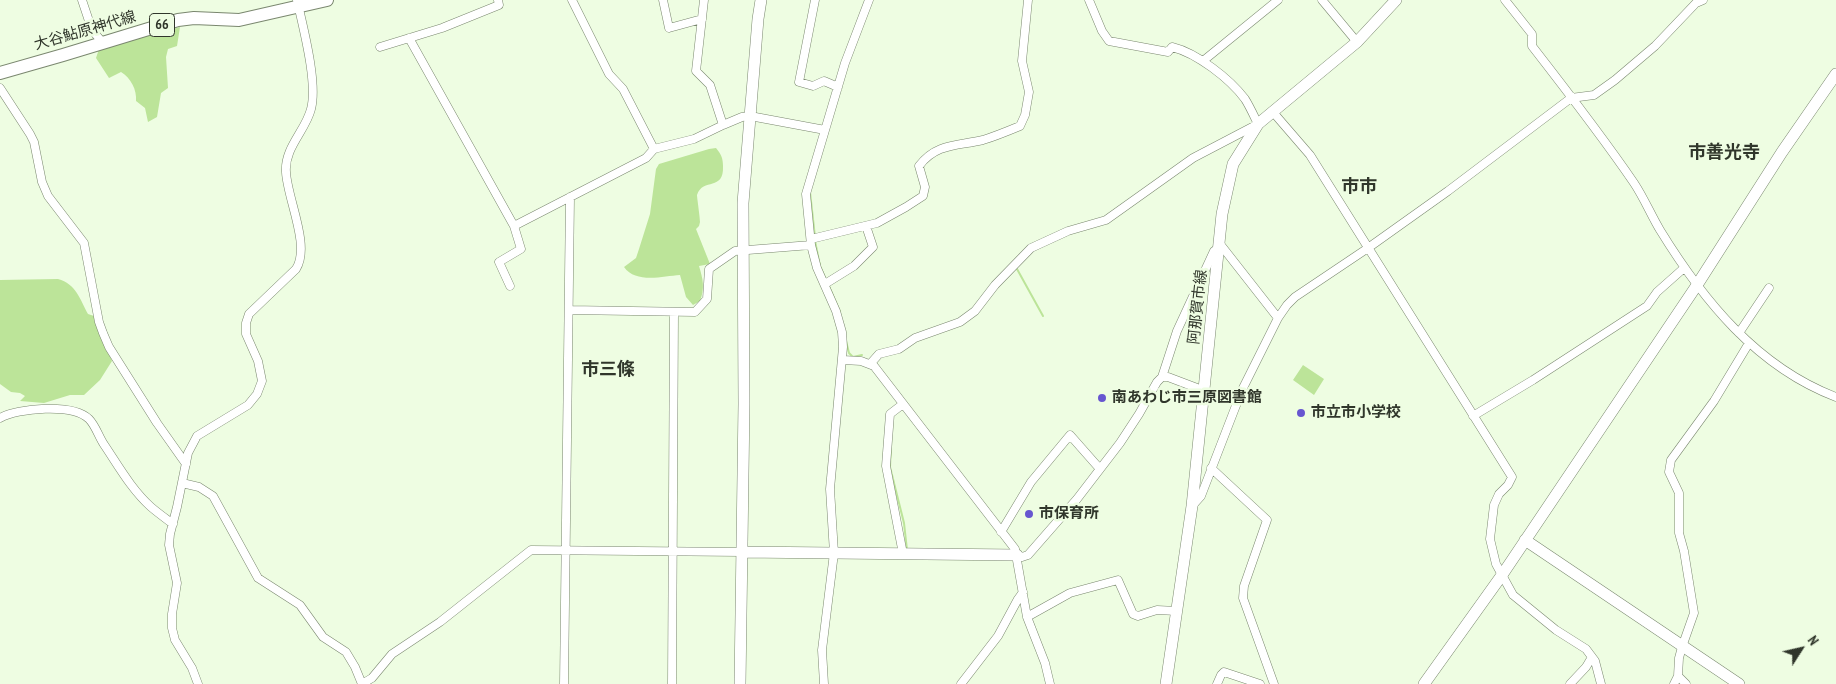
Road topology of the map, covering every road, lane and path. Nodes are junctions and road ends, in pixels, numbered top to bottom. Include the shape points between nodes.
1 (82, 0) edge
2 (327, 0) edge
3 (498, 0) edge
4 (572, 0) edge
5 (663, 0) edge
6 (704, 0) edge
7 (761, 0) edge
8 (815, 0) edge
9 (869, 0) edge
10 (1028, 0) edge
11 (1089, 0) edge
12 (1278, 0) edge
13 (1322, 0) edge
14 (1396, 0) edge
15 (1504, 0) edge
16 (1698, 1) edge
17 (297, 3) edge
18 (702, 20) junction
19 (409, 38) junction
20 (1357, 42) junction
21 (103, 43) junction
22 (380, 47) dead end
23 (1203, 62) junction
24 (0, 72) edge
25 (1836, 74) edge
26 (0, 88) edge
27 (838, 88) junction
28 (1572, 98) junction
29 (1272, 112) junction
30 (750, 116) junction
31 (1258, 124) junction
32 (723, 125) junction
33 (825, 130) junction
34 (654, 149) junction
35 (570, 197) junction
36 (514, 226) junction
37 (866, 226) junction
38 (811, 242) junction
39 (1219, 246) junction
40 (1368, 248) junction
41 (744, 249) junction
42 (1684, 268) junction
43 (825, 284) junction
44 (1697, 285) junction
45 (510, 286) dead end
46 (1769, 288) dead end
47 (568, 310) junction
48 (674, 312) junction
49 (1278, 318) junction
50 (1739, 333) junction
51 (1749, 343) junction
52 (843, 360) junction
53 (871, 363) junction
54 (1162, 377) junction
55 (1205, 391) junction
56 (1836, 397) edge
57 (903, 404) junction
58 (1473, 416) junction
59 (0, 418) edge
60 (186, 464) junction
61 (1211, 468) junction
62 (1100, 469) junction
63 (182, 482) junction
64 (1192, 506) junction
65 (172, 524) junction
66 (1001, 532) junction
67 (1525, 540) junction
68 (566, 551) junction
69 (674, 552) junction
70 (742, 552) junction
71 (834, 554) junction
72 (903, 554) junction
73 (1017, 555) junction
74 (1502, 575) junction
75 (1023, 592) junction
76 (1177, 611) junction
77 (1027, 618) junction
78 (1682, 647) junction
79 (1592, 657) junction
80 (1678, 676) junction
81 (198, 684) edge
82 (362, 684) edge
83 (564, 684) edge
84 (672, 684) edge
85 (740, 684) edge
86 (824, 684) edge
87 (961, 684) edge
88 (1050, 684) edge
89 (1166, 684) edge
90 (1217, 684) edge
91 (1260, 684) edge
92 (1274, 684) edge
93 (1424, 684) edge
94 (1570, 684) edge
95 (1601, 684) edge
96 (1674, 684) edge
97 (1686, 684) edge
98 (1739, 684) edge

1 - 21 street via 92,30
2 - 17 main road, 大谷鮎原神代線 / 66
3 - 19 street via 499,5
4 - 34 street via 609,74 623,89
5 - 18 street via 669,28
6 - 18 street
7 - 30 street
8 - 27 street via 799,82 813,86 824,81
9 - 27 street
10 - 37 street via 1022,61 1029,92 1020,126 990,138 939,149 927,156 919,166 925,187 923,196 876,224
11 - 23 street via 1109,41 1168,52 1172,46
12 - 23 street
13 - 20 street
14 - 20 street, 阿那賀市線
15 - 28 street via 1532,34 1532,46
16 - 28 street via 1655,46 1615,80 1594,96
17 - 21 main road, 大谷鮎原神代線 / 66 via 239,20 178,20
17 - 60 street via 311,74 311,110 292,146 286,172 301,262 249,314 246,334 262,380 257,394 248,405 197,436
18 - 32 street via 696,72 710,85
19 - 22 street
19 - 36 street
20 - 29 street, 阿那賀市線
21 - 24 main road, 大谷鮎原神代線 / 66
23 - 31 street via 1237,90
25 - 44 street
26 - 60 street via 34,142 48,196 84,243 99,322 109,347
27 - 33 street
28 - 40 street
28 - 42 street via 1636,185
29 - 31 street, 阿那賀市線
29 - 40 street via 1304,146
30 - 32 street
30 - 33 street
30 - 41 street
31 - 39 street, 阿那賀市線 via 1233,164
31 - 53 street via 1193,158 1106,220 1068,231 1031,248 995,285 976,311 960,322 915,338 899,349 879,354
32 - 34 street via 694,138
33 - 38 street via 806,194
34 - 35 street via 646,158
35 - 36 street
35 - 47 street
36 - 45 street via 522,249 499,262
37 - 38 street
37 - 43 street via 873,246 854,266
38 - 41 street
38 - 43 street via 817,268
39 - 49 street
39 - 54 street via 1177,331
39 - 55 street, 阿那賀市線
40 - 49 street via 1295,297
40 - 58 street
41 - 48 street via 735,251 709,269 708,299 695,312
41 - 70 street
42 - 44 street
42 - 58 street via 1657,292 1647,306
43 - 52 street via 842,332
44 - 50 street
44 - 67 street
46 - 50 street
47 - 48 street
47 - 68 street
48 - 69 street
49 - 61 street via 1242,390
50 - 51 street
51 - 56 street via 1790,374
51 - 78 street via 1714,401 1670,460 1669,472 1679,493 1679,533 1694,613
52 - 53 street
52 - 71 street via 830,489
53 - 57 street
54 - 55 street
54 - 62 street
55 - 64 street, 阿那賀市線
57 - 66 street
57 - 72 street via 890,414 886,466
58 - 74 street via 1512,477 1494,505 1490,539 1494,560
59 - 65 street via 25,411 56,409 70,410 89,419 129,482 150,507
60 - 63 street
61 - 64 street via 1201,496
61 - 92 street via 1268,520 1244,586 1243,598
62 - 66 street via 1070,435 1032,482
62 - 73 street via 1028,555
63 - 65 street
63 - 82 street via 213,496 258,578 300,605 323,637 346,652
64 - 76 street, 阿那賀市線
65 - 81 street via 169,546 177,582 172,628
66 - 73 street
67 - 74 street
67 - 78 street
68 - 69 street
68 - 82 street via 532,550 440,622 392,654 372,678
68 - 83 street
69 - 70 street
69 - 84 street
70 - 71 street
70 - 85 street
71 - 72 street
71 - 86 street via 822,650
72 - 73 street
73 - 75 street
74 - 79 street via 1513,595 1556,630 1586,649
74 - 93 street
75 - 77 street
75 - 87 street via 998,636
76 - 77 street via 1133,614 1118,580 1070,593
76 - 89 street, 阿那賀市線
77 - 88 street
78 - 80 street
78 - 98 street
79 - 94 street
79 - 95 street
80 - 96 street
80 - 97 street
90 - 91 street via 1224,672

